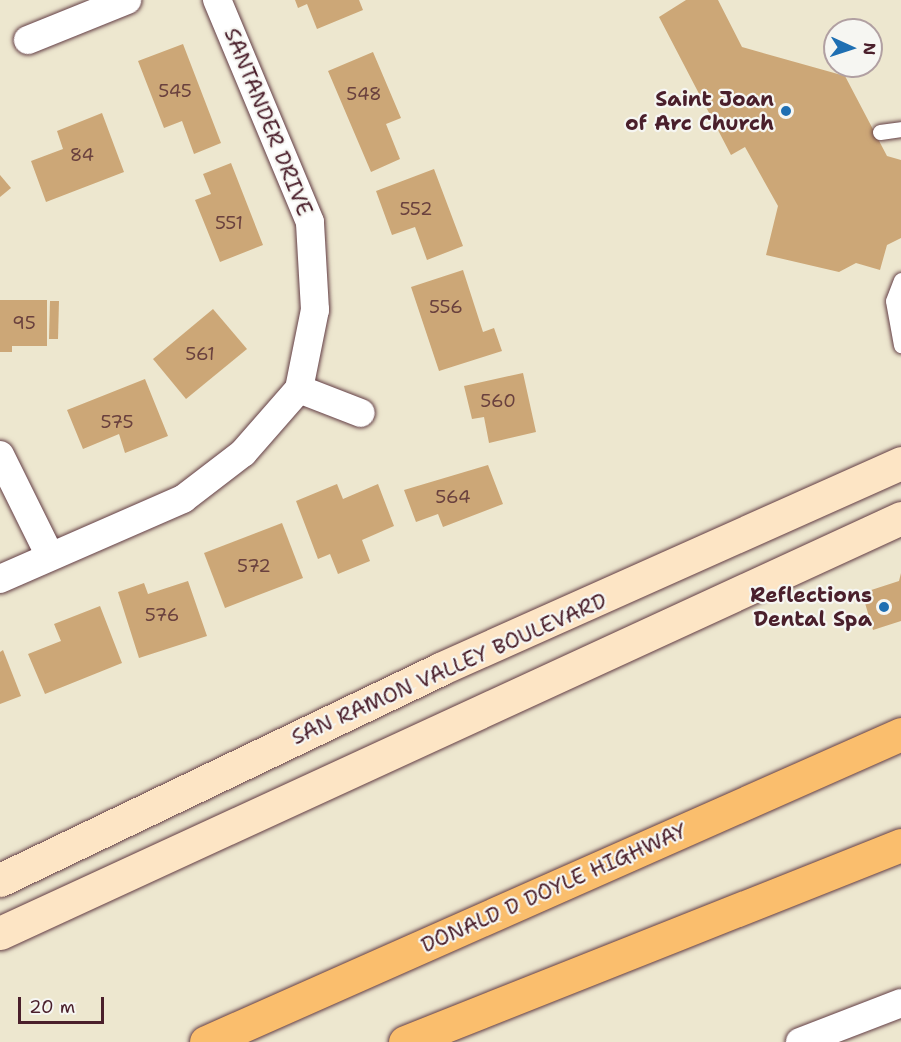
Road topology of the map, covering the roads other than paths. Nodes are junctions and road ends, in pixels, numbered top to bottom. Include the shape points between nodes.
1 (127, 0) edge
2 (217, 0) edge
3 (28, 40) dead end
4 (901, 129) edge
5 (880, 132) dead end
6 (901, 280) edge
7 (901, 345) edge
8 (298, 389) junction
9 (361, 412) dead end
10 (0, 455) edge
11 (901, 463) edge
12 (901, 518) edge
13 (50, 556) junction
14 (0, 579) edge
15 (901, 734) edge
16 (901, 845) edge
17 (0, 880) edge
18 (0, 933) edge
19 (901, 1003) edge
20 (206, 1042) edge
21 (405, 1042) edge
22 (800, 1042) edge

1 - 3 street
2 - 8 street, SANTANDER DRIVE via 310,222 315,310
4 - 5 lane
6 - 7 lane via 894,301
8 - 9 street
8 - 13 street, SANTANDER DRIVE via 243,453 183,499
10 - 13 street
11 - 17 main road, SAN RAMON VALLEY BOULEVARD via 440,669
12 - 18 main road
13 - 14 street, SANTANDER DRIVE
15 - 20 highway, DONALD D DOYLE HIGHWAY
16 - 21 highway
19 - 22 street

